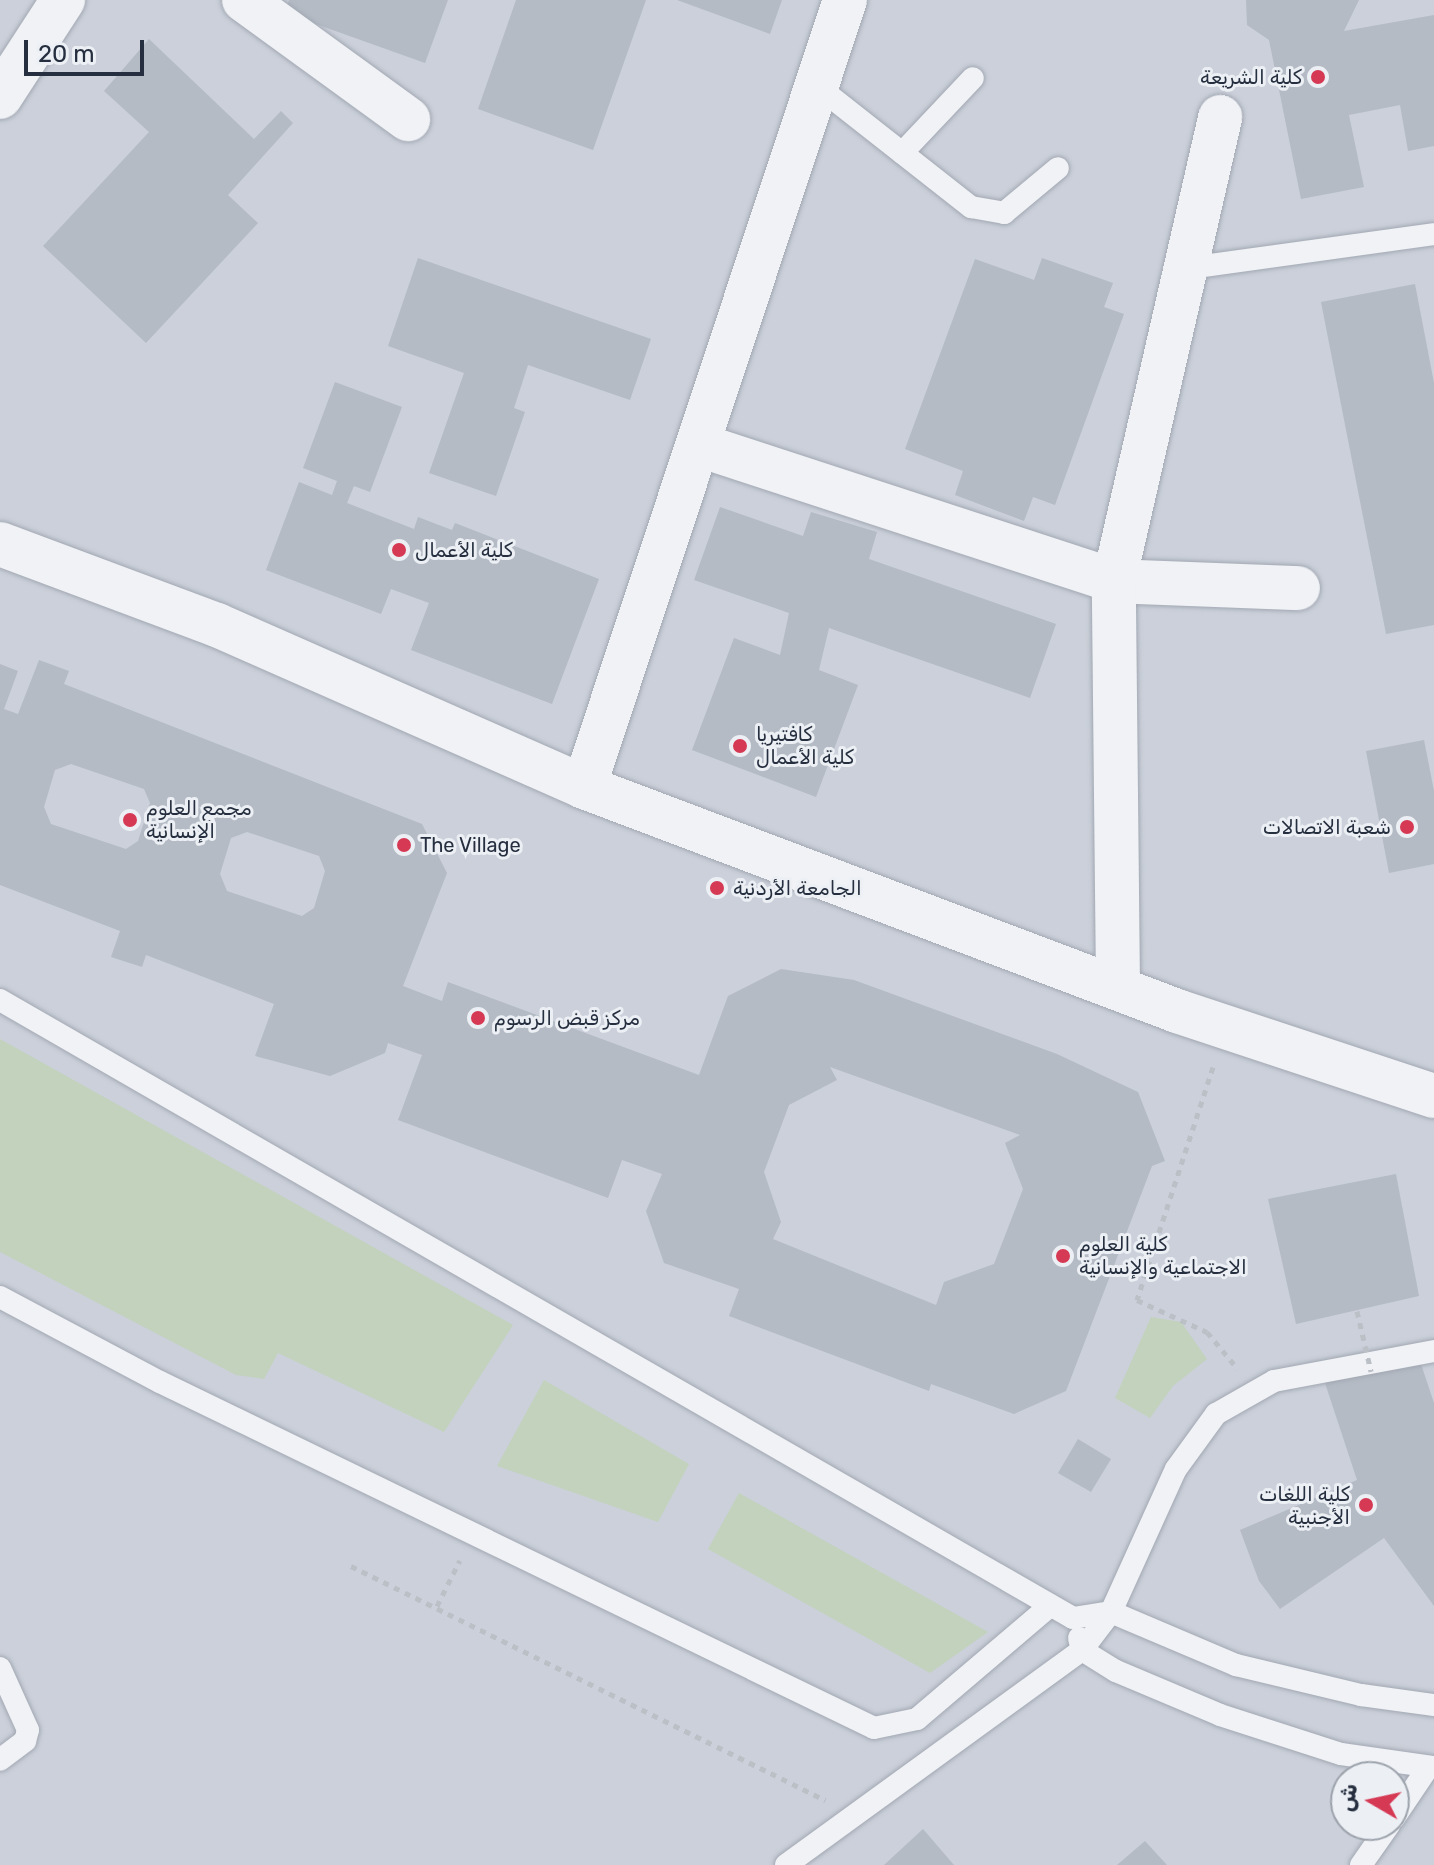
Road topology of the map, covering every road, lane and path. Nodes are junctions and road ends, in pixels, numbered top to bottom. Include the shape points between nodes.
1 (63, 0) edge
2 (244, 0) edge
3 (845, 0) edge
4 (973, 78) dead end
5 (817, 86) junction
6 (0, 97) edge
7 (1220, 117) dead end
8 (408, 119) dead end
9 (902, 153) junction
10 (1058, 168) dead end
11 (1434, 234) edge
12 (1189, 268) junction
13 (699, 445) junction
14 (0, 544) edge
15 (1114, 581) junction
16 (1298, 588) dead end
17 (584, 787) junction
18 (1118, 986) junction
19 (0, 1000) edge
20 (1226, 1027) junction
21 (1434, 1096) edge
22 (0, 1297) edge
23 (1357, 1311) dead end
24 (1434, 1351) edge
25 (1371, 1371) dead end
26 (1254, 1389) junction
27 (473, 1534) junction
28 (351, 1566) dead end
29 (437, 1606) junction
30 (1050, 1606) junction
31 (1111, 1612) junction
32 (1073, 1618) junction
33 (1082, 1650) junction
34 (0, 1668) edge
35 (1434, 1705) edge
36 (0, 1760) edge
37 (1431, 1768) edge
38 (1410, 1796) edge
39 (851, 1813) junction
40 (1378, 1841) edge
41 (786, 1865) edge
42 (1361, 1865) edge

1 - 6 street
2 - 8 street
3 - 5 street
4 - 9 lane
5 - 9 lane
5 - 13 street
7 - 12 street
9 - 10 lane via 971,207 1004,213
11 - 12 lane
12 - 15 street
13 - 15 street
13 - 17 street
14 - 17 street via 175,608
15 - 16 street
15 - 18 street
17 - 18 street
18 - 20 street
19 - 30 lane
20 - 21 street
20 - 26 path via 1137,1300 1207,1332
22 - 27 lane
23 - 25 path, bridge
24 - 26 lane
26 - 31 lane via 1206,1424 1176,1469
27 - 29 path
27 - 30 lane via 882,1729 928,1712
28 - 29 path
29 - 39 path
30 - 32 lane
31 - 32 lane
31 - 33 lane
31 - 35 lane via 1251,1670
32 - 33 lane
33 - 37 lane via 1173,1698 1280,1737
33 - 39 lane
34 - 36 lane via 28,1730 25,1741
37 - 38 lane
39 - 41 lane
40 - 42 lane

